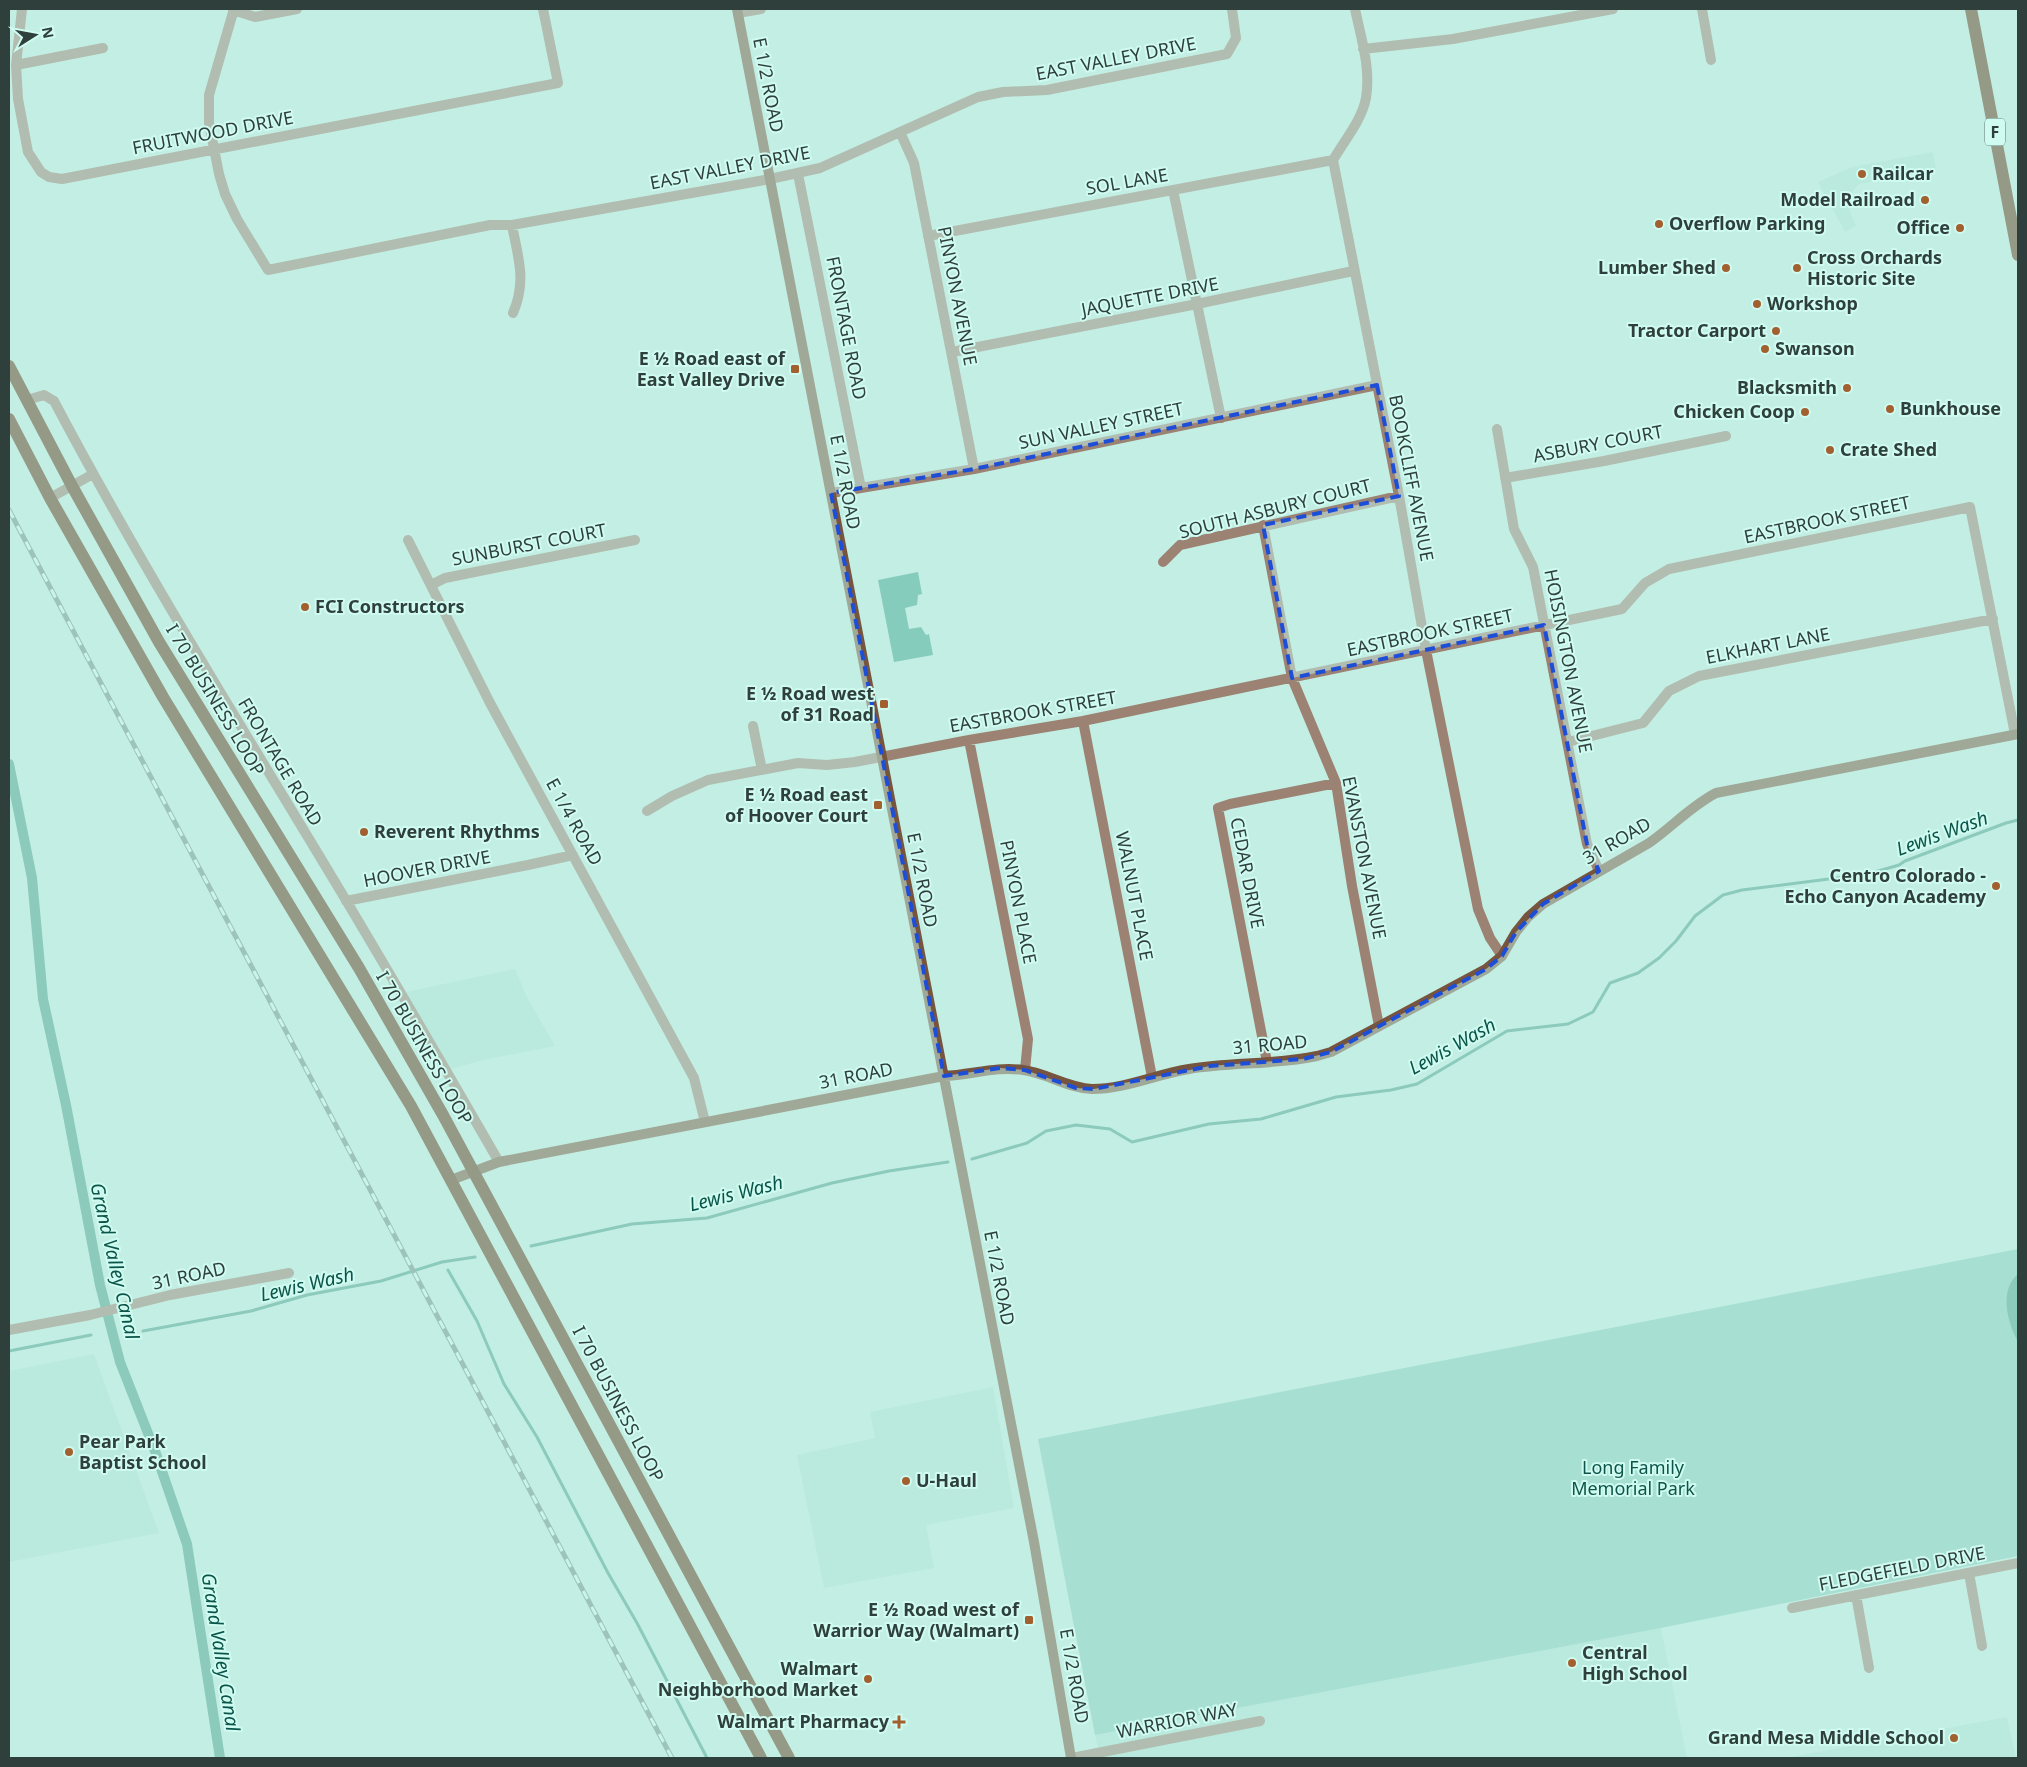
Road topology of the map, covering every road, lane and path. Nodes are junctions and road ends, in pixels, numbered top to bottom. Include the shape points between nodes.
1 (22, 9) edge
2 (297, 9) edge
3 (543, 9) edge
4 (761, 9) edge
5 (1232, 9) edge
6 (1355, 9) edge
7 (1613, 9) edge
8 (1702, 9) edge
9 (1971, 9) edge
10 (233, 10) edge
11 (737, 11) edge
12 (103, 48) dead end
13 (1363, 49) junction
14 (1711, 60) dead end
15 (16, 65) junction
16 (900, 132) junction
17 (214, 150) junction
18 (1333, 160) junction
19 (798, 174) junction
20 (770, 179) junction
21 (1173, 190) junction
22 (512, 225) junction
23 (928, 236) junction
24 (2018, 255) edge
25 (1353, 271) junction
26 (1197, 304) junction
27 (513, 313) dead end
28 (952, 352) junction
29 (9, 366) edge
30 (1377, 385) junction
31 (27, 400) junction
32 (1221, 418) junction
33 (9, 419) edge
34 (1497, 429) dead end
35 (1726, 436) dead end
36 (974, 469) junction
37 (93, 474) junction
38 (1505, 478) junction
39 (72, 486) junction
40 (861, 488) junction
41 (831, 493) junction
42 (1399, 496) junction
43 (50, 498) junction
44 (1263, 526) junction
45 (408, 540) dead end
46 (635, 540) dead end
47 (1163, 562) dead end
48 (431, 586) junction
49 (1992, 619) junction
50 (1544, 626) junction
51 (1426, 650) junction
52 (1292, 678) junction
53 (1083, 721) junction
54 (753, 726) dead end
55 (2017, 734) edge
56 (969, 740) junction
57 (1568, 742) junction
58 (882, 757) junction
59 (762, 770) junction
60 (1336, 784) junction
61 (647, 811) dead end
62 (573, 855) junction
63 (1599, 871) junction
64 (346, 902) junction
65 (1502, 956) junction
66 (1380, 1026) junction
67 (1267, 1062) junction
68 (1025, 1070) junction
69 (944, 1076) junction
70 (1152, 1078) junction
71 (706, 1122) junction
72 (499, 1162) junction
73 (474, 1171) junction
74 (451, 1180) junction
75 (289, 1273) dead end
76 (9, 1330) edge
77 (2018, 1563) edge
78 (1969, 1573) junction
79 (1856, 1595) junction
80 (1792, 1608) dead end
81 (1982, 1646) dead end
82 (1869, 1668) dead end
83 (1260, 1721) dead end
84 (761, 1758) edge
85 (790, 1758) edge
86 (1071, 1758) edge

1 - 15 street, FRUITWOOD DRIVE
2 - 10 street via 255,17
3 - 17 street, FRUITWOOD DRIVE via 558,83
4 - 11 street
5 - 16 street, EAST VALLEY DRIVE via 1236,38 1227,54 1057,88 978,97
6 - 13 street
7 - 13 street via 1453,39
8 - 14 street
9 - 24 main road, F
10 - 17 street via 209,95 209,123
11 - 20 main road, E 1/2 ROAD
12 - 15 street
13 - 18 street via 1368,73 1366,99 1356,123
15 - 17 street, FRUITWOOD DRIVE via 18,99 28,152 41,172 50,177 62,179
16 - 19 street, EAST VALLEY DRIVE via 820,168
16 - 23 street, PINYON AVENUE via 914,163
17 - 22 street, EAST VALLEY DRIVE via 225,194 268,270 490,225
18 - 21 street, SOL LANE
18 - 25 street, BOOKCLIFF AVENUE
19 - 20 street, EAST VALLEY DRIVE
19 - 40 street, FRONTAGE ROAD
20 - 22 street, EAST VALLEY DRIVE
20 - 41 main road, E 1/2 ROAD
21 - 23 street, SOL LANE
21 - 26 street
22 - 27 street via 521,272 520,296
23 - 28 street, PINYON AVENUE
25 - 26 street, JAQUETTE DRIVE
25 - 30 street, BOOKCLIFF AVENUE
26 - 28 street, JAQUETTE DRIVE
26 - 32 street
28 - 36 street, PINYON AVENUE
29 - 31 main road, I 70 BUSINESS LOOP
30 - 32 street, SUN VALLEY STREET
30 - 42 street, BOOKCLIFF AVENUE
31 - 37 street, FRONTAGE ROAD via 44,395 54,401
31 - 39 main road, I 70 BUSINESS LOOP
32 - 36 street, SUN VALLEY STREET
33 - 43 main road
34 - 38 street, HOISINGTON AVENUE
35 - 38 street, ASBURY COURT
36 - 40 street, SUN VALLEY STREET
37 - 39 street
37 - 64 street, FRONTAGE ROAD via 204,668
38 - 50 street, HOISINGTON AVENUE via 1514,529 1533,567
39 - 43 street
39 - 73 main road, I 70 BUSINESS LOOP via 159,642 359,968
40 - 41 street, SUN VALLEY STREET
41 - 58 main road, E 1/2 ROAD
42 - 44 street, SOUTH ASBURY COURT
42 - 51 street, BOOKCLIFF AVENUE
43 - 74 main road via 163,697 411,1106
44 - 47 street, SOUTH ASBURY COURT via 1180,545
44 - 52 street, EVANSTON AVENUE
45 - 48 street, E 1/4 ROAD
46 - 48 street, SUNBURST COURT via 445,578
48 - 62 street, E 1/4 ROAD
49 - 50 street, EASTBROOK STREET via 1970,508 1669,569 1645,583 1622,609
49 - 55 street
49 - 57 street, ELKHART LANE via 1699,676 1669,691 1644,723
50 - 51 street, EASTBROOK STREET
50 - 57 street, HOISINGTON AVENUE
51 - 52 street, EASTBROOK STREET
51 - 65 street, BOOKCLIFF AVENUE via 1478,909 1490,938
52 - 53 street, EASTBROOK STREET
52 - 60 street, EVANSTON AVENUE
53 - 56 street, EASTBROOK STREET
53 - 70 street, WALNUT PLACE
54 - 59 street
55 - 63 main road, 31 ROAD via 1716,793 1693,807 1666,832
56 - 58 street, EASTBROOK STREET
56 - 68 street, PINYON PLACE via 1028,1039
57 - 63 street, HOISINGTON AVENUE via 1587,844
58 - 59 street, EASTBROOK STREET via 827,766 798,763
58 - 69 main road, E 1/2 ROAD
59 - 61 street, EASTBROOK STREET via 708,780
60 - 66 street, EVANSTON AVENUE via 1352,886
60 - 67 street, CEDAR DRIVE via 1218,808
62 - 64 street, HOOVER DRIVE
62 - 71 street, E 1/4 ROAD via 694,1078
63 - 65 main road, 31 ROAD via 1543,904 1528,917
64 - 72 street, FRONTAGE ROAD
65 - 66 main road, 31 ROAD via 1478,974
66 - 67 main road, 31 ROAD via 1331,1052
67 - 70 main road, 31 ROAD via 1195,1068
68 - 69 main road, 31 ROAD via 1000,1068
68 - 70 main road, 31 ROAD via 1076,1088 1112,1087
69 - 71 main road, 31 ROAD
69 - 86 main road, E 1/2 ROAD via 1034,1542
71 - 72 main road, 31 ROAD
72 - 73 main road, 31 ROAD
73 - 74 main road, 31 ROAD
73 - 85 main road, I 70 BUSINESS LOOP
74 - 84 main road
75 - 76 street, 31 ROAD
77 - 78 street, FLEDGEFIELD DRIVE
78 - 79 street, FLEDGEFIELD DRIVE
78 - 81 street
79 - 80 street, FLEDGEFIELD DRIVE
79 - 82 street
83 - 86 street, WARRIOR WAY

